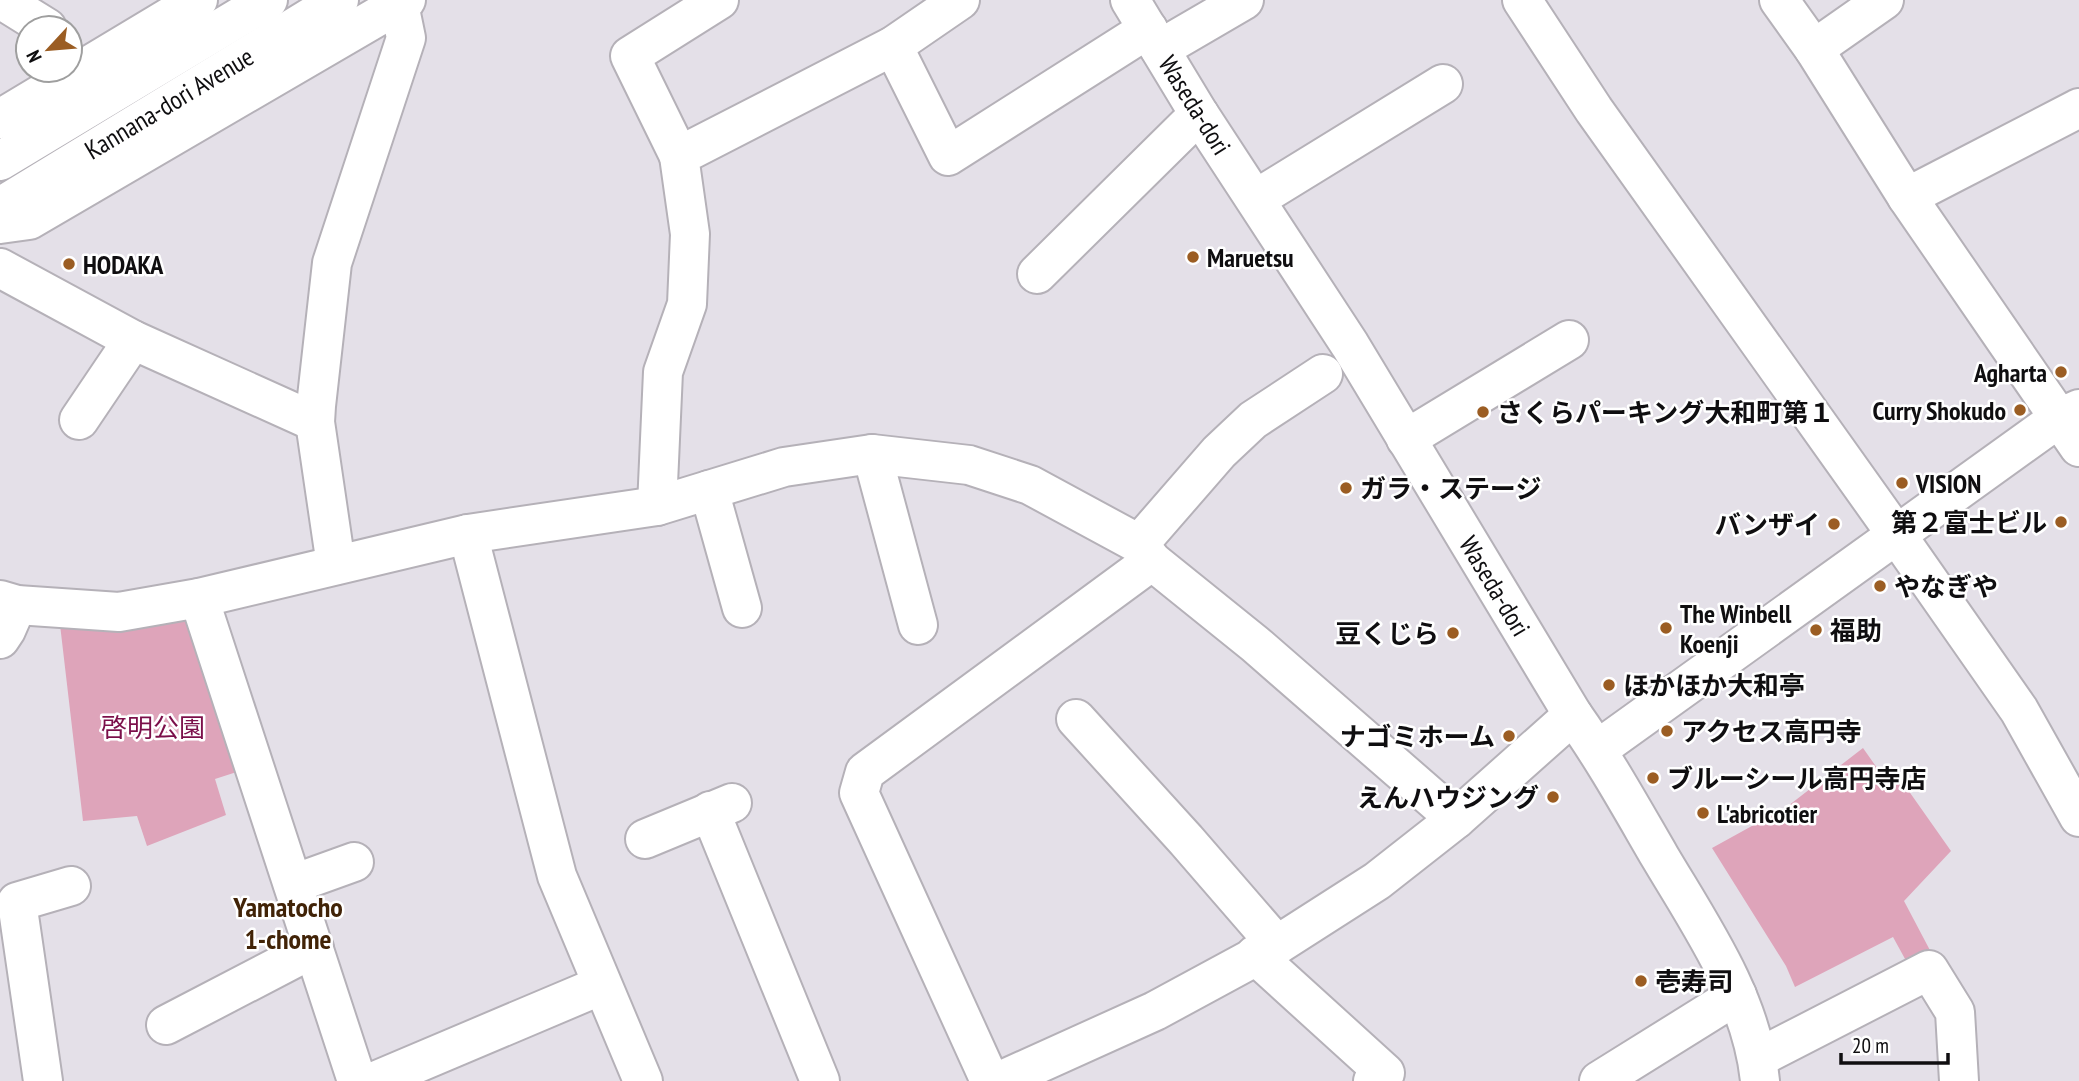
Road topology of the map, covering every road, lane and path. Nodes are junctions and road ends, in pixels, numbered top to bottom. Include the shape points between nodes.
1 (2, 0) edge
2 (198, 0) edge
3 (268, 0) edge
4 (339, 0) edge
5 (719, 0) edge
6 (960, 0) edge
7 (1244, 0) edge
8 (1522, 0) edge
9 (1779, 0) edge
10 (1884, 0) edge
11 (402, 2) edge
12 (24, 14) edge
13 (1146, 26) edge
14 (892, 46) junction
15 (1814, 48) junction
16 (1443, 84) dead end
17 (2079, 108) edge
18 (1199, 114) junction
19 (0, 119) edge
20 (679, 156) junction
21 (0, 161) edge
22 (1907, 197) junction
23 (1256, 199) junction
24 (0, 207) edge
25 (0, 224) edge
26 (0, 268) edge
27 (1037, 274) dead end
28 (133, 340) junction
29 (1569, 340) dead end
30 (1323, 374) dead end
31 (79, 420) dead end
32 (315, 422) junction
33 (2072, 425) edge
34 (1406, 439) junction
35 (872, 454) junction
36 (709, 490) junction
37 (657, 506) junction
38 (468, 534) junction
39 (1896, 534) junction
40 (1146, 553) junction
41 (336, 565) junction
42 (199, 598) junction
43 (9, 602) edge
44 (743, 608) dead end
45 (918, 625) dead end
46 (0, 639) edge
47 (1573, 715) junction
48 (1076, 719) dead end
49 (1597, 750) junction
50 (2079, 817) edge
51 (1456, 819) junction
52 (645, 839) dead end
53 (354, 862) dead end
54 (293, 884) junction
55 (71, 886) dead end
56 (314, 948) junction
57 (1266, 950) junction
58 (601, 985) junction
59 (1737, 995) junction
60 (166, 1025) dead end
61 (1759, 1069) edge
62 (43, 1081) edge
63 (357, 1081) edge
64 (375, 1081) edge
65 (643, 1081) edge
66 (820, 1081) edge
67 (990, 1081) edge
68 (1000, 1081) edge
69 (1373, 1081) edge
70 (1599, 1081) edge
71 (1959, 1081) edge

1 - 12 street
2 - 19 street
3 - 21 street, Kannana-dori Avenue
4 - 24 street, Kannana-dori Avenue
5 - 20 street via 630,56
6 - 14 street
7 - 13 street
8 - 39 street via 1594,110
9 - 15 street
10 - 15 street
11 - 25 street via 29,220
11 - 32 street via 406,38 332,262
13 - 14 street via 948,156
13 - 18 street, Waseda-dori
14 - 20 street
15 - 22 street
16 - 23 street
17 - 22 street
18 - 23 street, Waseda-dori
18 - 27 street
20 - 37 street via 690,234 687,304 663,372
22 - 33 street
23 - 34 street, Waseda-dori
26 - 28 street
28 - 31 street
28 - 32 street
29 - 34 street
30 - 40 street via 1253,420 1219,452
32 - 41 street
33 - 39 street
34 - 47 street, Waseda-dori
35 - 36 street via 784,467
35 - 40 street via 969,465 1030,485
35 - 45 street
36 - 37 street
36 - 44 street
37 - 38 street
38 - 41 street
38 - 58 street via 557,876
39 - 49 street
39 - 50 street via 2019,710
40 - 51 street
40 - 67 street via 865,772 859,793
41 - 42 street
42 - 43 street via 119,612
42 - 54 street
43 - 46 street via 6,630
47 - 49 street, Waseda-dori
47 - 51 street
48 - 57 street via 1186,840
49 - 59 street, Waseda-dori
51 - 57 street via 1377,881
52 - 66 street via 721,807
53 - 54 street
54 - 56 street
55 - 62 street via 17,902
56 - 60 street
56 - 63 street
57 - 68 street via 1155,1011
57 - 69 street via 1385,1073
58 - 64 street
58 - 65 street
59 - 61 street, Waseda-dori
59 - 70 street
61 - 71 street via 1929,970 1955,1012

